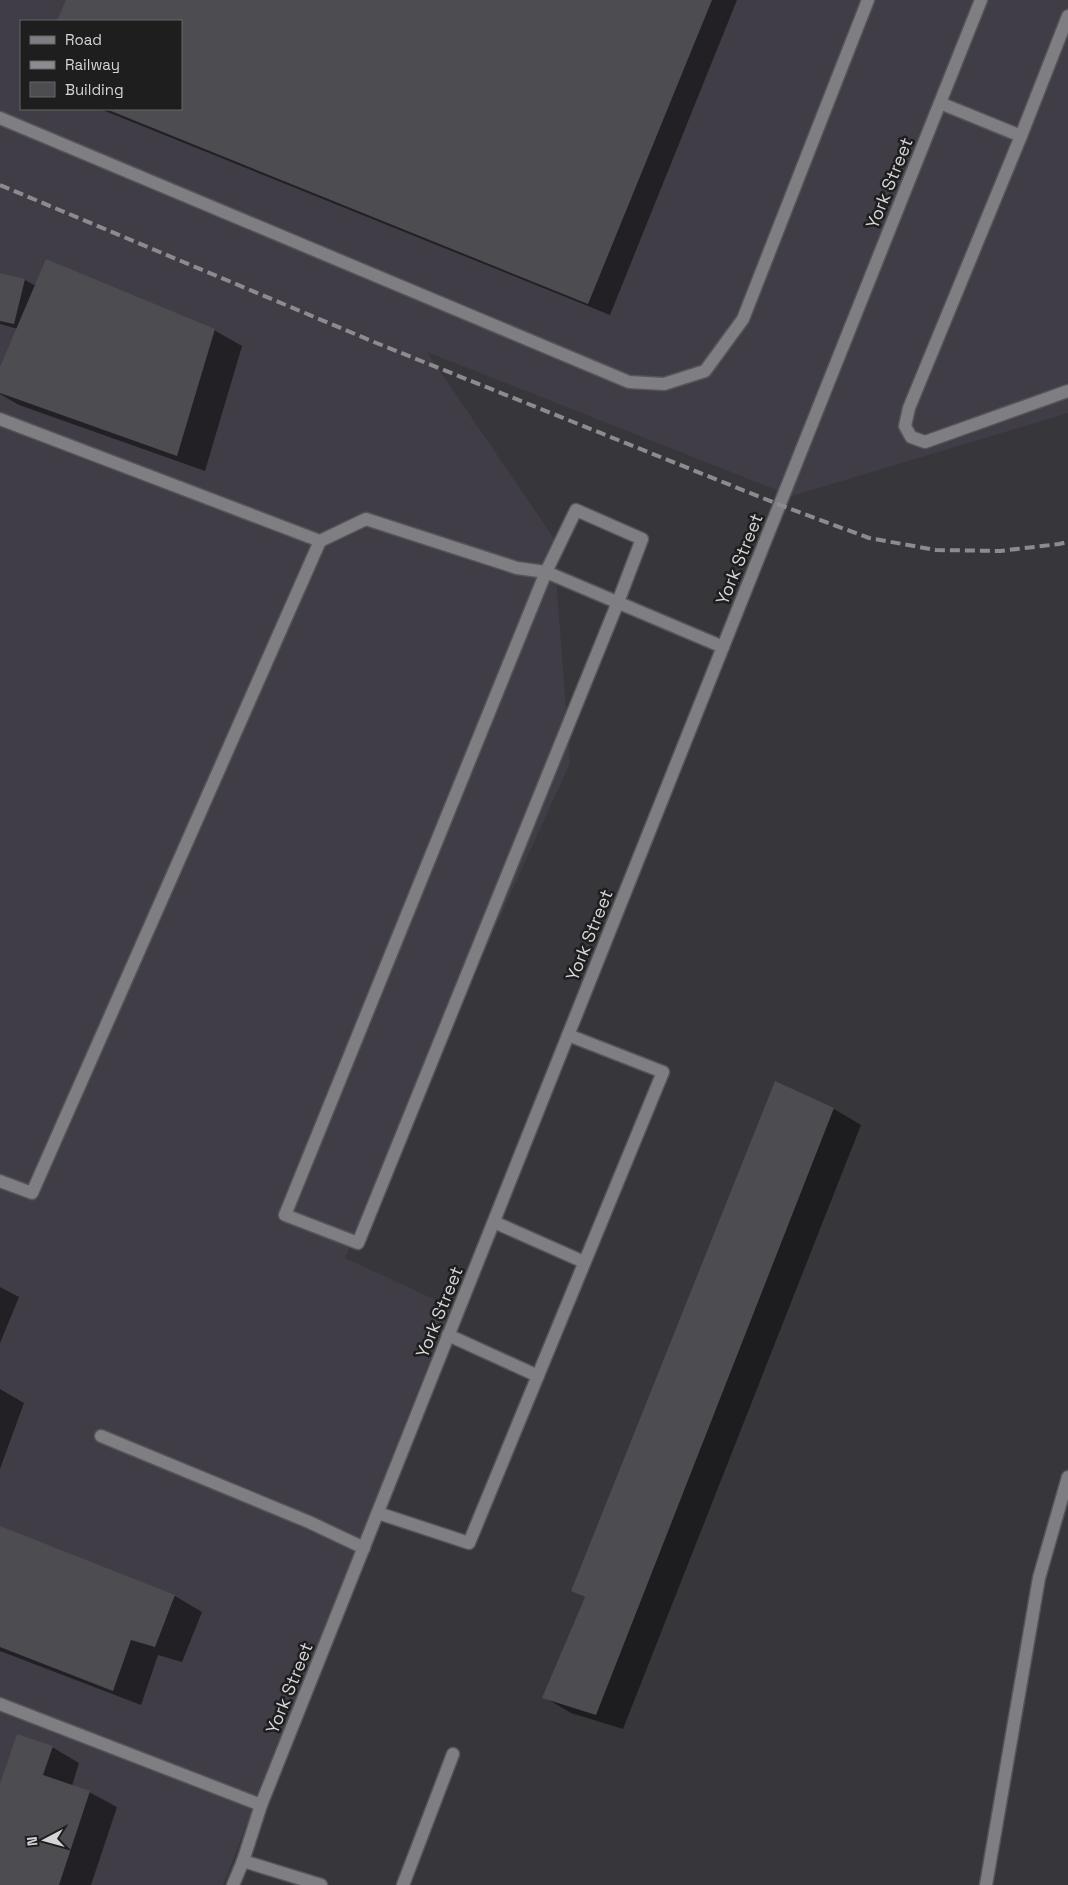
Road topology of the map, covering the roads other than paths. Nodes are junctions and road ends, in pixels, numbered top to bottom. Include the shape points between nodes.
1 (868, 0) edge
2 (981, 0) edge
3 (1068, 16) edge
4 (940, 103) junction
5 (0, 118) edge
6 (1022, 136) junction
7 (1068, 391) edge
8 (0, 419) edge
9 (320, 541) junction
10 (546, 572) junction
11 (618, 602) junction
12 (723, 647) junction
13 (568, 1035) junction
14 (0, 1181) edge
15 (494, 1222) junction
16 (584, 1262) junction
17 (448, 1335) junction
18 (538, 1376) junction
19 (101, 1436) dead end
20 (1068, 1477) edge
21 (378, 1513) junction
22 (364, 1548) junction
23 (0, 1704) edge
24 (453, 1754) dead end
25 (261, 1805) junction
26 (243, 1861) junction
27 (233, 1885) edge
28 (322, 1885) edge
29 (403, 1885) edge
30 (986, 1885) edge

1 - 5 street via 742,319 705,371 664,384 629,382
2 - 4 street, York Street
3 - 6 street
4 - 6 street
4 - 12 street, York Street
6 - 7 street via 909,408 905,426 911,437 925,442
8 - 9 street
9 - 10 street via 366,520 517,568
9 - 14 street via 32,1193
10 - 11 street
10 - 11 street via 576,510 642,539
10 - 11 street via 285,1215 358,1242
11 - 12 street
12 - 13 street, York Street
13 - 15 street, York Street
13 - 16 street via 663,1072
15 - 16 street
15 - 17 street, York Street
16 - 18 street
17 - 18 street
17 - 21 street, York Street
18 - 21 street via 469,1543
19 - 22 street
20 - 30 street via 1039,1578
21 - 22 street, York Street
22 - 25 street, York Street
23 - 25 street
24 - 29 street
25 - 26 street, York Street
26 - 27 street, York Street
26 - 28 street

